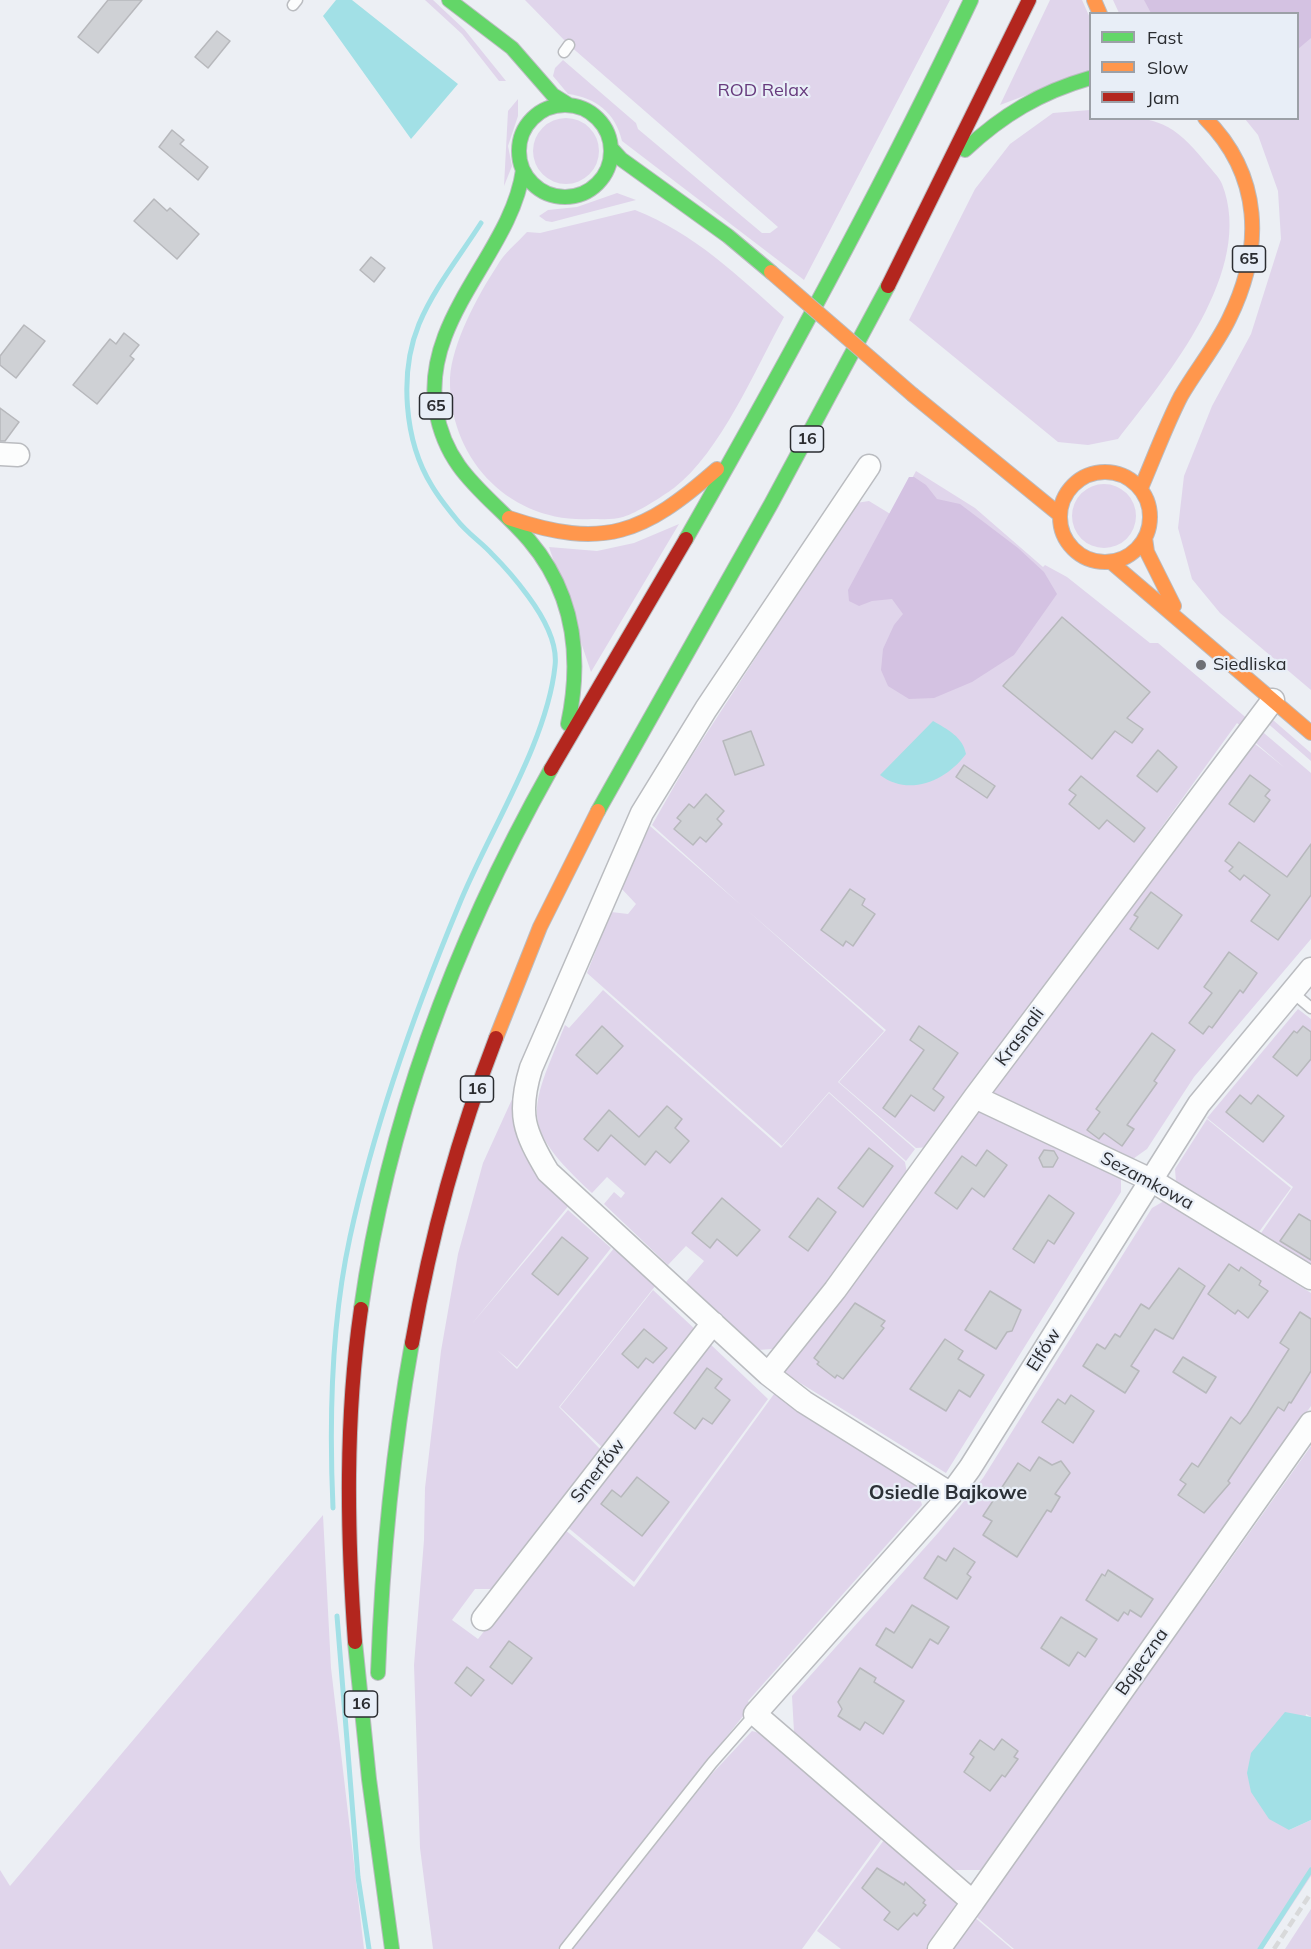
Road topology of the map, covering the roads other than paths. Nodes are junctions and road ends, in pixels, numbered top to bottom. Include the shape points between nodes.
1 (449, 0) edge
2 (971, 0) edge
3 (1029, 0) edge
4 (497, 55) dead end
5 (1089, 78) edge
6 (526, 104) dead end
7 (569, 105) junction
8 (1207, 120) edge
9 (530, 122) junction
10 (611, 148) junction
11 (947, 169) junction
12 (523, 170) junction
13 (596, 185) junction
14 (616, 186) dead end
15 (645, 194) dead end
16 (555, 196) junction
17 (539, 208) dead end
18 (695, 213) junction
19 (519, 227) dead end
20 (474, 277) junction
21 (1181, 397) junction
22 (1145, 438) dead end
23 (979, 450) junction
24 (732, 456) junction
25 (1126, 459) dead end
26 (869, 466) dead end
27 (1023, 466) dead end
28 (1113, 472) junction
29 (1054, 478) dead end
30 (1073, 484) junction
31 (1141, 488) junction
32 (1060, 515) junction
33 (507, 518) junction
34 (1145, 538) junction
35 (1111, 562) junction
36 (1187, 627) junction
37 (1273, 700) junction
38 (1311, 733) edge
39 (550, 771) junction
40 (1311, 969) edge
41 (1292, 992) junction
42 (1311, 1008) edge
43 (975, 1097) junction
44 (1151, 1180) junction
45 (1311, 1278) edge
46 (713, 1323) junction
47 (768, 1374) junction
48 (1311, 1423) edge
49 (951, 1494) junction
50 (483, 1619) dead end
51 (378, 1692) dead end
52 (755, 1714) junction
53 (378, 1726) dead end
54 (973, 1902) junction
55 (388, 1926) junction
56 (392, 1949) edge
57 (566, 1949) edge
58 (939, 1949) edge

1 - 4 main road
1 - 7 main road via 512,48 553,95
2 - 24 main road, 16 via 840,262
3 - 11 main road, 16
5 - 11 main road via 1045,92 1010,110 984,130
6 - 9 main road
7 - 9 main road via 548,109
7 - 10 main road via 593,115 605,130
8 - 21 main road, 65 via 1240,163 1249,192 1249,268 1229,319
9 - 12 main road via 520,145
10 - 13 main road via 608,168
10 - 18 main road
11 - 51 main road, 16 via 810,432 575,852 518,978 478,1084 445,1192 399,1420 386,1504
12 - 16 main road via 536,186
12 - 20 main road via 522,186 513,208
13 - 14 main road
13 - 16 main road via 577,195
15 - 18 main road
16 - 17 main road
18 - 23 main road, bridge via 728,236
19 - 20 main road, 65
20 - 33 main road, 65 via 441,345 436,406 442,435 460,472 482,498
21 - 22 main road
21 - 31 main road, 65
23 - 27 main road
23 - 32 main road
24 - 33 main road, 65 via 664,512 635,526 600,535 575,535
24 - 39 main road, 16
25 - 28 main road
26 - 46 street via 706,709 642,813 531,1068 524,1093 522,1115 530,1141 548,1172
28 - 30 main road via 1092,474
28 - 31 main road via 1128,477
29 - 30 main road
30 - 32 main road via 1064,496
31 - 34 main road via 1150,510
32 - 35 main road via 1064,537 1072,548 1097,562
33 - 39 main road via 528,539 559,586 576,636 576,694
34 - 35 main road via 1128,556
34 - 36 main road via 1160,584
35 - 36 main road
36 - 37 main road
37 - 38 main road
37 - 43 street, Krasnali
39 - 55 main road, 16 via 471,931 418,1063 368,1258 356,1345 350,1479 357,1663
40 - 41 street, Elfów
41 - 42 lane
41 - 44 street, Elfów via 1199,1104
43 - 44 street, Sezamkowa
43 - 47 street, Krasnali via 824,1305
44 - 45 street, Sezamkowa
44 - 49 street, Elfów
46 - 47 street
46 - 50 street, Smerfów
47 - 49 street via 804,1402
48 - 54 street, Bajeczna
49 - 52 street, Elfów
52 - 54 street
52 - 57 lane
53 - 55 main road, 16
54 - 58 street, Bajeczna
55 - 56 main road, 16

